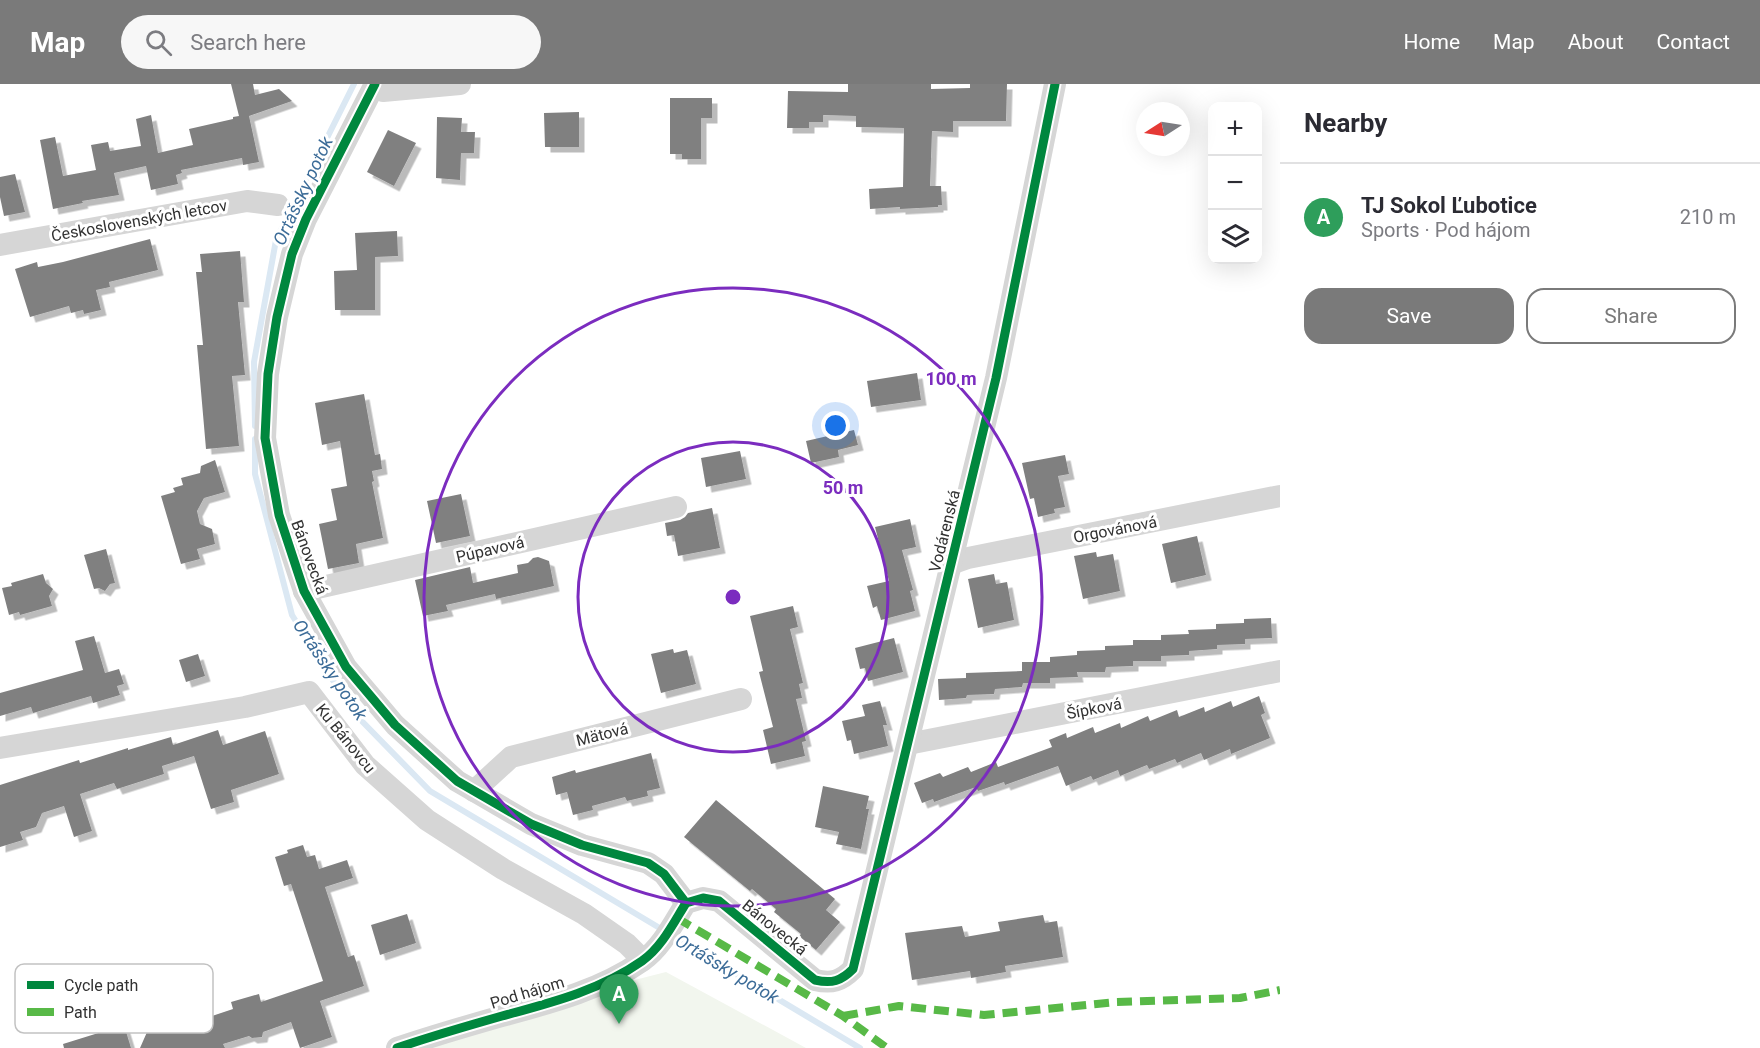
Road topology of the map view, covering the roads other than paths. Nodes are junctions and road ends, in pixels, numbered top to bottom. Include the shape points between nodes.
1 (460, 84) edge
2 (1055, 84) edge
3 (374, 86) edge
4 (278, 205) dead end
5 (0, 245) edge
6 (1280, 496) edge
7 (676, 507) dead end
8 (951, 564) junction
9 (304, 591) junction
10 (1280, 671) edge
11 (741, 699) dead end
12 (908, 744) junction
13 (0, 748) edge
14 (474, 791) junction
15 (682, 911) junction
16 (650, 954) junction
17 (843, 978) joint
18 (397, 1048) edge

1 - 3 street via 383,91
2 - 8 street, Vodárenská via 996,378
3 - 9 street, Bánovecká via 292,254 268,374 265,438 279,515
4 - 5 street, Československých letcov via 247,201
6 - 8 street, Orgovánová
7 - 9 street, Púpavová
8 - 12 street, Vodárenská
9 - 14 street, Bánovecká via 346,667 395,724 457,781
10 - 12 street, Šípková
11 - 14 street, Mätová via 511,757
12 - 17 street, Vodárenská via 853,969
13 - 16 street, Ku Bánovcu via 245,707 309,692 365,765 427,820 627,944
14 - 15 street, Bánovecká via 531,824 648,863 664,874
15 - 16 street
15 - 17 street, Bánovecká via 703,898 719,900 815,980 829,983
16 - 18 street, Pod hájom via 603,983 552,1002

